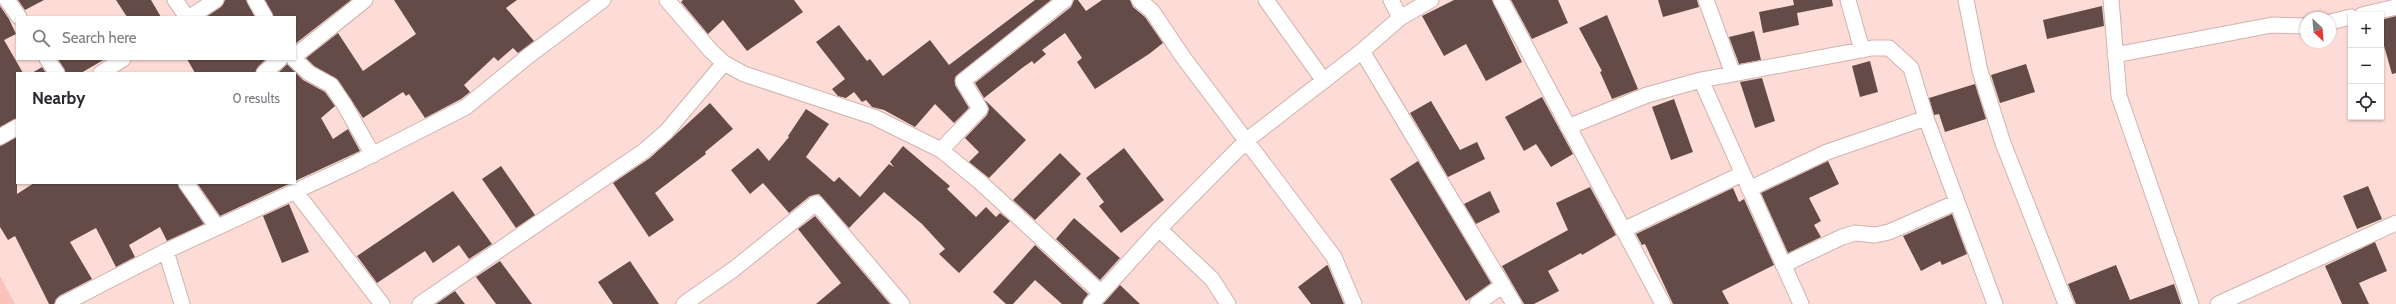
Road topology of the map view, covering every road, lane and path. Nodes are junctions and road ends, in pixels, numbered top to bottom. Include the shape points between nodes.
1 (7, 0) edge
2 (175, 0) edge
3 (216, 0) edge
4 (255, 0) edge
5 (365, 0) edge
6 (602, 0) edge
7 (1065, 0) edge
8 (1139, 0) edge
9 (1266, 0) edge
10 (1391, 0) edge
11 (1431, 0) edge
12 (1501, 0) edge
13 (1706, 0) edge
14 (1848, 0) edge
15 (1966, 0) edge
16 (2111, 0) edge
17 (674, 3) edge
18 (2396, 7) edge
19 (2375, 12) edge
20 (18, 16) edge
21 (187, 16) edge
22 (190, 16) edge
23 (264, 16) edge
24 (1400, 18) junction
25 (2348, 19) edge
26 (2336, 21) edge
27 (2300, 26) edge
28 (1862, 50) junction
29 (1362, 51) junction
30 (296, 55) edge
31 (2115, 56) junction
32 (49, 60) edge
33 (279, 60) edge
34 (295, 60) edge
35 (724, 62) junction
36 (121, 65) edge
37 (56, 72) edge
38 (104, 72) edge
39 (265, 72) edge
40 (1733, 74) junction
41 (1701, 80) junction
42 (1324, 81) junction
43 (1926, 118) junction
44 (1568, 127) junction
45 (16, 128) edge
46 (0, 137) edge
47 (1247, 140) junction
48 (941, 150) junction
49 (372, 155) junction
50 (1742, 174) junction
51 (187, 184) edge
52 (1749, 188) junction
53 (295, 191) junction
54 (1957, 202) junction
55 (2396, 222) edge
56 (217, 227) junction
57 (1159, 229) junction
58 (1624, 230) junction
59 (166, 251) junction
60 (1783, 265) junction
61 (1504, 285) junction
62 (1096, 299) edge
63 (63, 304) edge
64 (182, 304) edge
65 (382, 304) edge
66 (420, 304) edge
67 (684, 304) edge
68 (902, 304) edge
69 (1228, 304) edge
70 (1354, 304) edge
71 (1477, 304) edge
72 (1514, 304) edge
73 (1663, 304) edge
74 (1801, 304) edge
75 (1995, 304) edge
76 (2066, 304) edge
77 (2190, 304) edge
78 (2218, 304) edge

1 - 20 street
2 - 21 street
3 - 22 street
4 - 23 street
5 - 30 street
6 - 49 street via 527,57 466,108
7 - 48 street via 963,81 980,109
8 - 47 street via 1152,11
9 - 42 street
10 - 24 street
11 - 24 street
12 - 44 street
13 - 40 street
14 - 28 street
15 - 76 street via 1980,70 2003,143
16 - 31 street
17 - 35 street
18 - 19 street
24 - 29 street
25 - 26 street
27 - 31 street via 2272,25
28 - 40 street
28 - 43 street via 1889,48 1911,68
29 - 42 street
29 - 61 street
31 - 77 street via 2119,96
32 - 37 street
33 - 39 street
34 - 49 street via 310,73 331,85
35 - 48 street via 744,74 874,117
35 - 66 street via 666,132 644,151
36 - 38 street
40 - 41 street
41 - 44 street via 1647,95
41 - 50 street
42 - 47 street
43 - 52 street via 1827,152
43 - 54 street
44 - 58 street
45 - 46 street
47 - 57 street
47 - 70 street via 1334,257
48 - 62 street via 980,182
49 - 53 street
50 - 52 street
50 - 58 street
51 - 56 street
52 - 60 street
53 - 56 street
53 - 65 street
54 - 60 street via 1889,232 1875,236 1854,233 1842,237
54 - 75 street
55 - 78 street
56 - 59 street
57 - 62 street
57 - 69 street via 1212,279
58 - 73 street
59 - 63 street
59 - 64 street
60 - 74 street
61 - 71 street
61 - 72 street
67 - 68 street via 734,269 816,203

